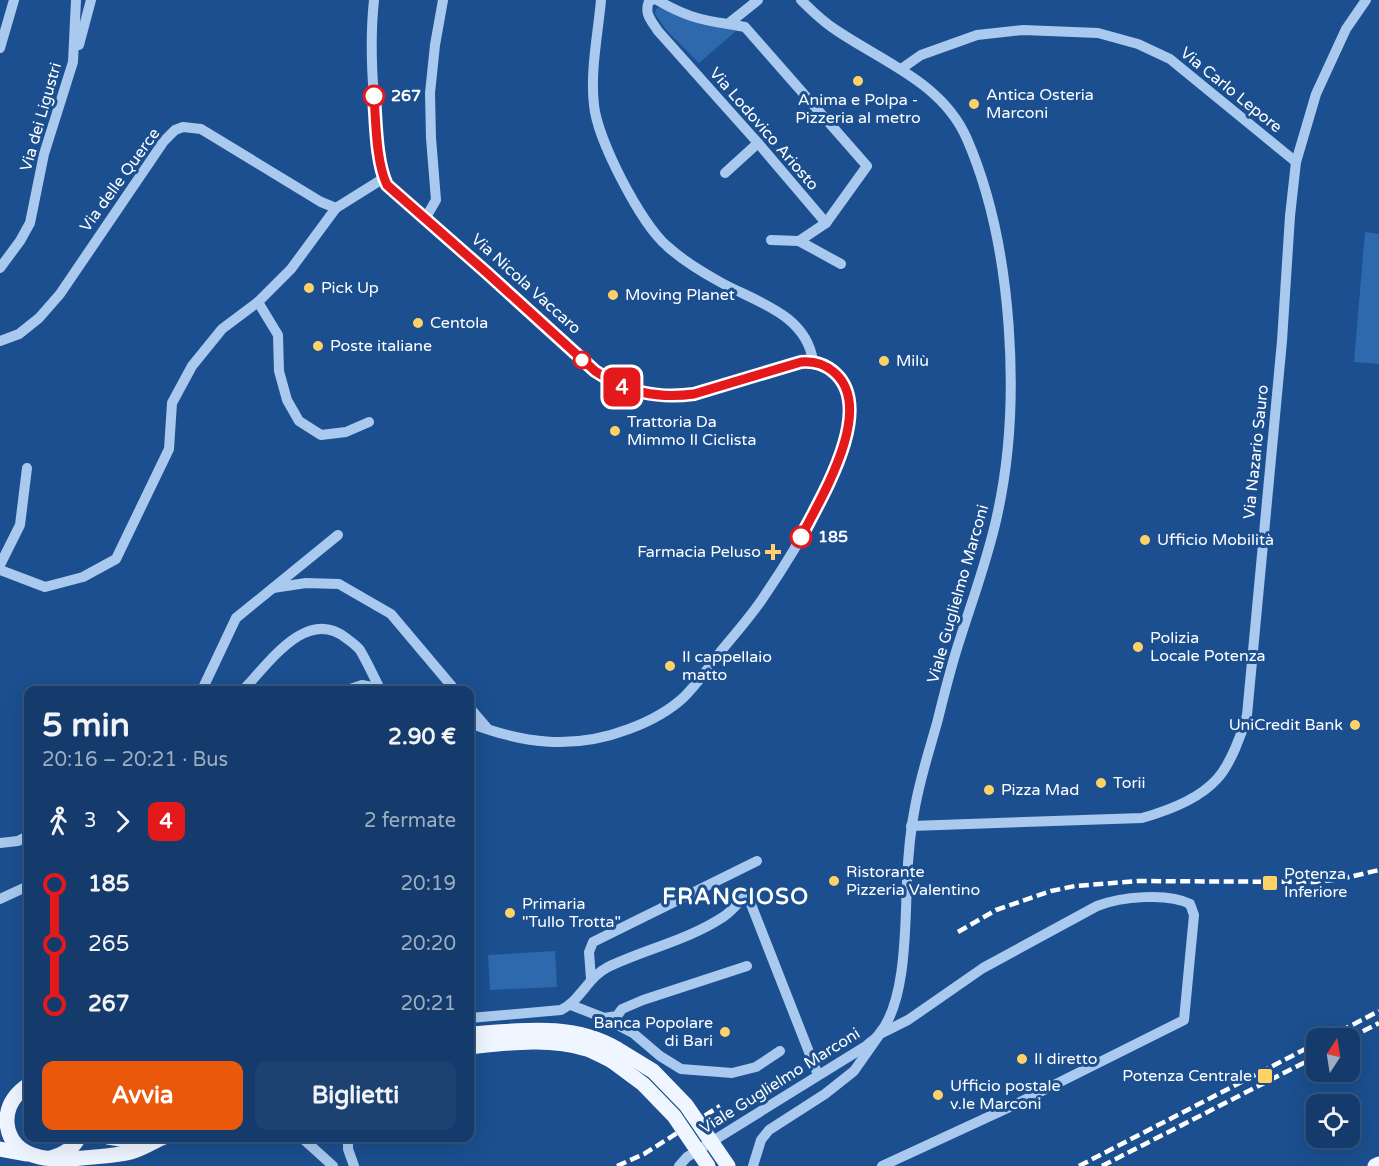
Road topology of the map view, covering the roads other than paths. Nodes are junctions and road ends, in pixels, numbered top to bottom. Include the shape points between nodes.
1 (14, 0) edge
2 (76, 0) edge
3 (92, 0) edge
4 (374, 0) edge
5 (443, 0) edge
6 (601, 0) edge
7 (652, 0) edge
8 (657, 0) edge
9 (758, 0) edge
10 (801, 0) edge
11 (1366, 0) edge
12 (728, 24) junction
13 (0, 48) edge
14 (72, 62) junction
15 (901, 69) junction
16 (758, 143) junction
17 (1296, 162) junction
18 (725, 173) dead end
19 (384, 178) junction
20 (336, 208) junction
21 (425, 219) junction
22 (826, 223) junction
23 (771, 240) dead end
24 (799, 241) junction
25 (841, 264) dead end
26 (0, 267) edge
27 (258, 302) junction
28 (0, 341) edge
29 (813, 361) junction
30 (369, 422) dead end
31 (27, 468) dead end
32 (338, 535) dead end
33 (0, 565) edge
34 (0, 570) edge
35 (273, 588) junction
36 (204, 686) edge
37 (246, 686) edge
38 (380, 686) edge
39 (451, 686) edge
40 (474, 713) edge
41 (474, 724) edge
42 (489, 730) junction
43 (911, 826) junction
44 (24, 838) edge
45 (0, 843) edge
46 (757, 861) dead end
47 (24, 888) edge
48 (0, 899) edge
49 (747, 966) dead end
50 (591, 979) junction
51 (571, 1005) junction
52 (474, 1018) edge
53 (604, 1018) junction
54 (474, 1034) edge
55 (880, 1034) junction
56 (474, 1047) edge
57 (780, 1051) dead end
58 (615, 1055) junction
59 (818, 1075) junction
60 (24, 1089) edge
61 (24, 1089) edge
62 (0, 1108) edge
63 (75, 1142) edge
64 (153, 1142) edge
65 (307, 1142) edge
66 (348, 1142) edge
67 (0, 1149) edge
68 (32, 1156) junction
69 (51, 1158) junction
70 (683, 1162) edge
71 (333, 1166) edge
72 (354, 1166) edge
73 (672, 1166) edge
74 (708, 1166) edge
75 (728, 1166) edge
76 (753, 1166) edge
77 (882, 1166) edge

1 - 13 street
2 - 14 street, Via dei Ligustri
3 - 14 street
4 - 19 street via 372,79
5 - 21 street via 430,93 436,200
6 - 29 street via 594,107 616,170 634,204 665,245 721,282 789,319 807,341
7 - 16 street, Via Lodovico Ariosto via 646,8 647,15 658,31
8 - 12 street via 681,14
9 - 12 street
10 - 15 street, Viale Guglielmo Marconi via 834,30
11 - 17 street, Via Nazario Sauro via 1346,29 1316,94
12 - 22 street via 745,27 867,166
14 - 26 street, Via dei Ligustri via 44,154 30,223
15 - 17 street, Via Carlo Lepore via 921,55 977,34 1023,30 1098,33 1170,59
15 - 43 street, Viale Guglielmo Marconi via 949,108 968,141 986,191 995,233 1011,360 1010,428 997,516
16 - 18 street
16 - 22 street, Via Lodovico Ariosto
17 - 43 street, Via Nazario Sauro via 1246,715 1235,749 1217,779 1195,796 1167,812 1142,818
19 - 20 street
19 - 21 street, Via Nicola Vaccaro via 394,193
20 - 27 street via 291,269
20 - 28 street, Via delle Querce via 201,129 175,130 152,156 60,294 19,334
21 - 29 street, Via Nicola Vaccaro via 595,371 623,387 655,395 694,394
22 - 24 street
23 - 24 street
24 - 25 street
27 - 30 street via 278,335 279,371 287,400 299,421 321,435 346,432
27 - 34 street via 222,329 192,366 172,403 169,449 116,559 83,577 45,587
29 - 42 street via 839,377 848,397 848,427 837,466 801,537 763,598 683,698 630,729 596,739 547,742
31 - 33 street via 20,525
32 - 35 street
35 - 36 street via 236,618
35 - 39 street via 339,584 391,614
37 - 38 street via 302,632 319,628 336,630 358,648
40 - 42 street
41 - 42 street
43 - 55 street, Viale Guglielmo Marconi via 904,957 894,1001
44 - 45 street
46 - 50 street via 593,942 589,951
47 - 48 street
49 - 53 street via 643,1000 622,1009 617,1016
50 - 51 street
50 - 59 street via 607,968 680,939 724,916 747,894
51 - 52 street via 541,1013
51 - 53 street
53 - 57 street via 633,1033 681,1069 732,1072 756,1066
54 - 58 main road via 568,1031 596,1038
55 - 59 street, Viale Guglielmo Marconi
55 - 76 street via 854,1071 769,1130 761,1140
55 - 77 street via 908,1020 983,968 1111,900 1176,899 1190,904 1193,910 1184,1020
56 - 58 main road via 560,1043
58 - 74 main road, bridge via 674,1116
58 - 75 main road, bridge via 653,1071 686,1105
59 - 70 street, Viale Guglielmo Marconi
60 - 62 main road
61 - 68 main road via 9,1106 7,1126 15,1144
63 - 69 main road via 61,1155
64 - 69 main road via 118,1155
65 - 71 street
66 - 72 street
67 - 68 main road
68 - 69 main road
70 - 73 street, Viale Guglielmo Marconi

